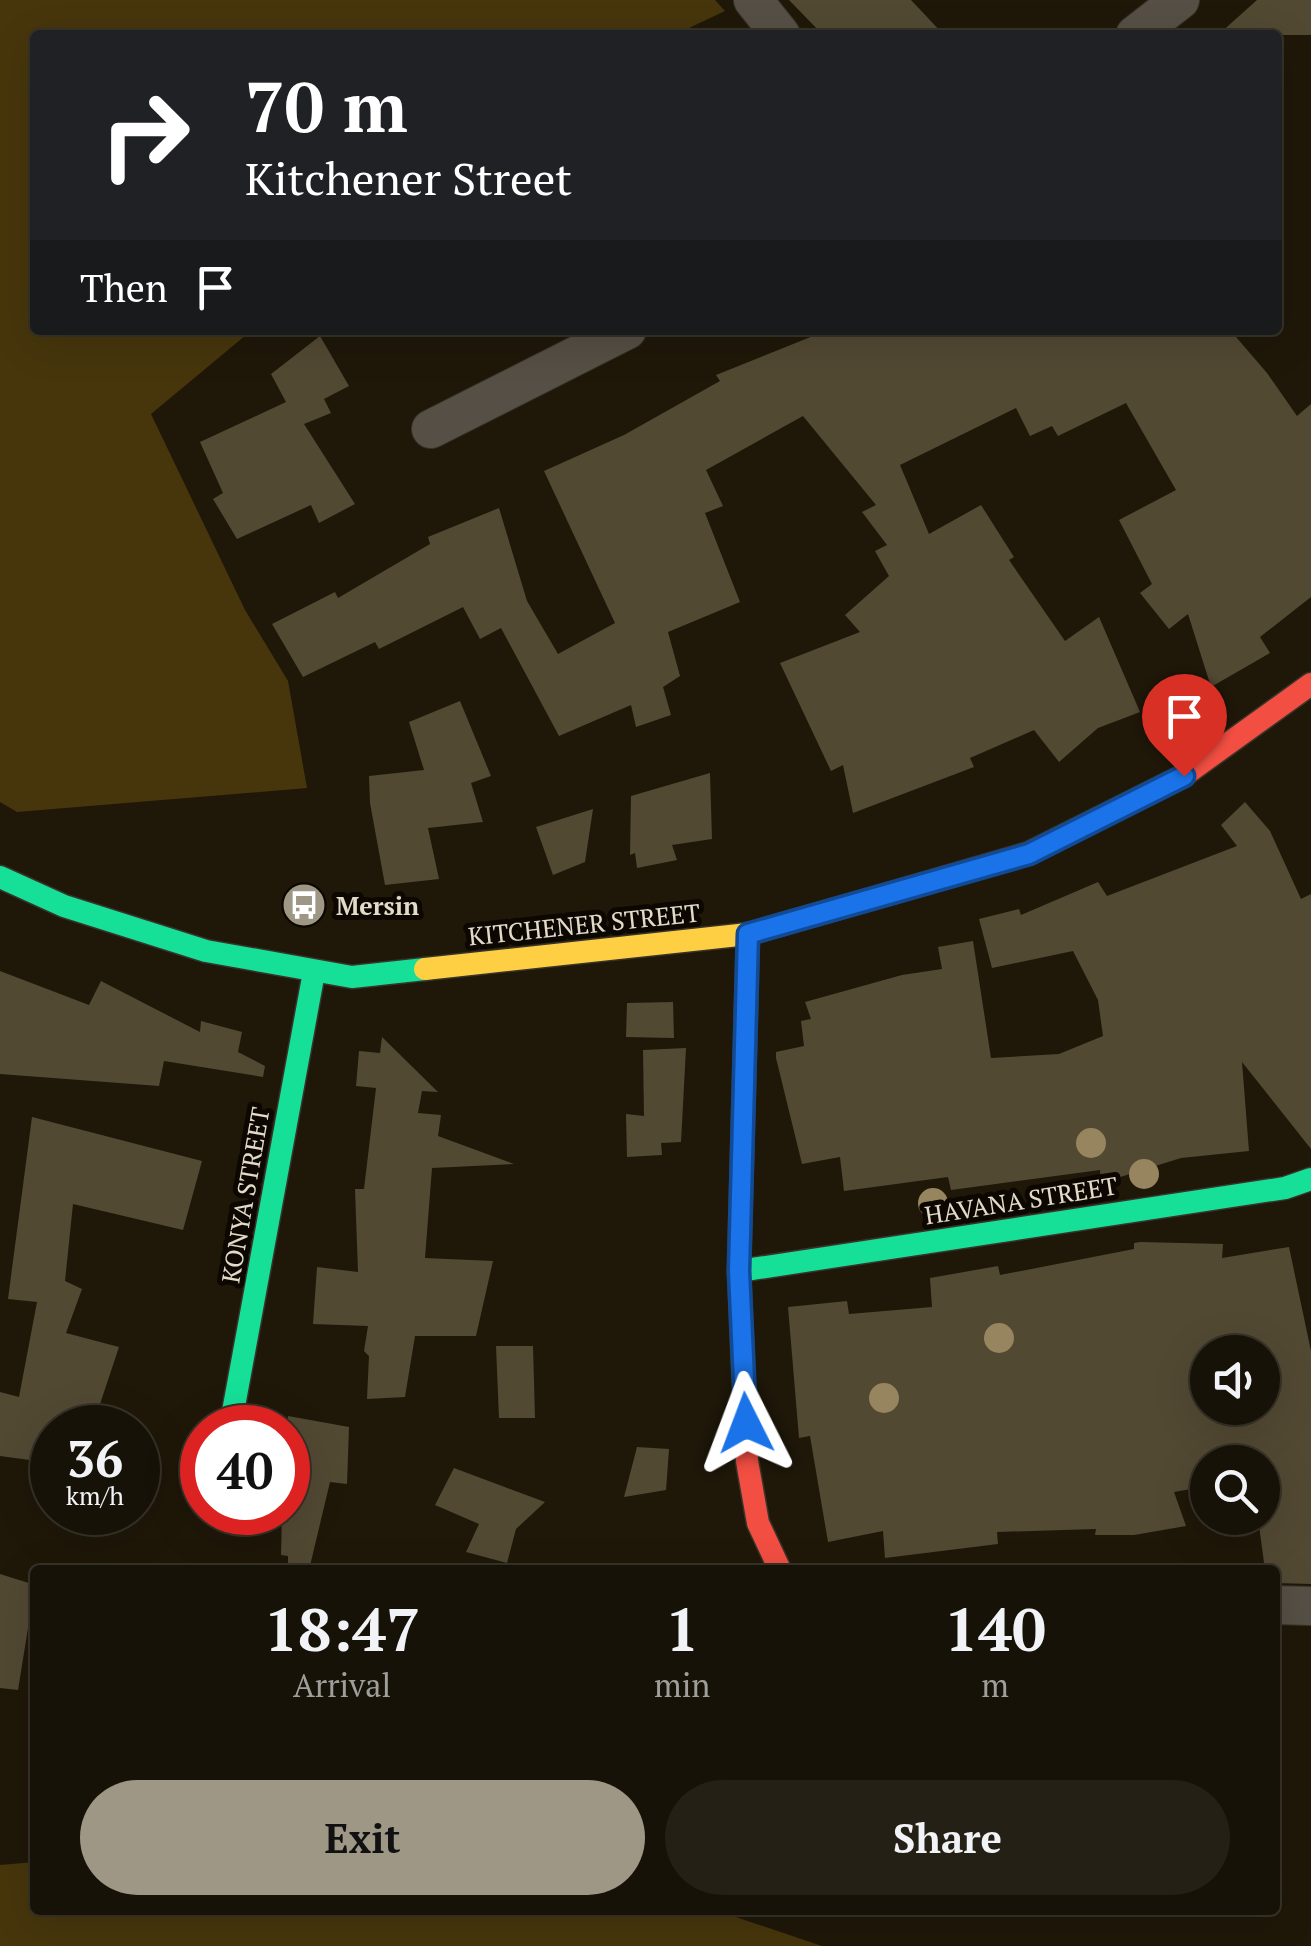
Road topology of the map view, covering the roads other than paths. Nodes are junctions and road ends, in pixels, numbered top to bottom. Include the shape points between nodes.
1 (753, 0) edge
2 (1180, 0) edge
3 (778, 30) edge
4 (1141, 30) edge
5 (617, 335) edge
6 (431, 429) dead end
7 (1311, 684) edge
8 (0, 877) edge
9 (748, 934) junction
10 (314, 972) junction
11 (1311, 1180) edge
12 (739, 1271) junction
13 (234, 1405) edge
14 (778, 1565) edge
15 (1280, 1604) edge
16 (1311, 1606) edge

1 - 3 street
2 - 4 street
5 - 6 street
7 - 9 street, KITCHENER STREET via 1184,776 1029,854
8 - 10 street, KITCHENER STREET via 64,906 206,951
9 - 10 street, KITCHENER STREET via 352,977
9 - 12 street
10 - 13 street, KONYA STREET
11 - 12 street, HAVANA STREET
12 - 14 street via 748,1461 758,1523
15 - 16 street

